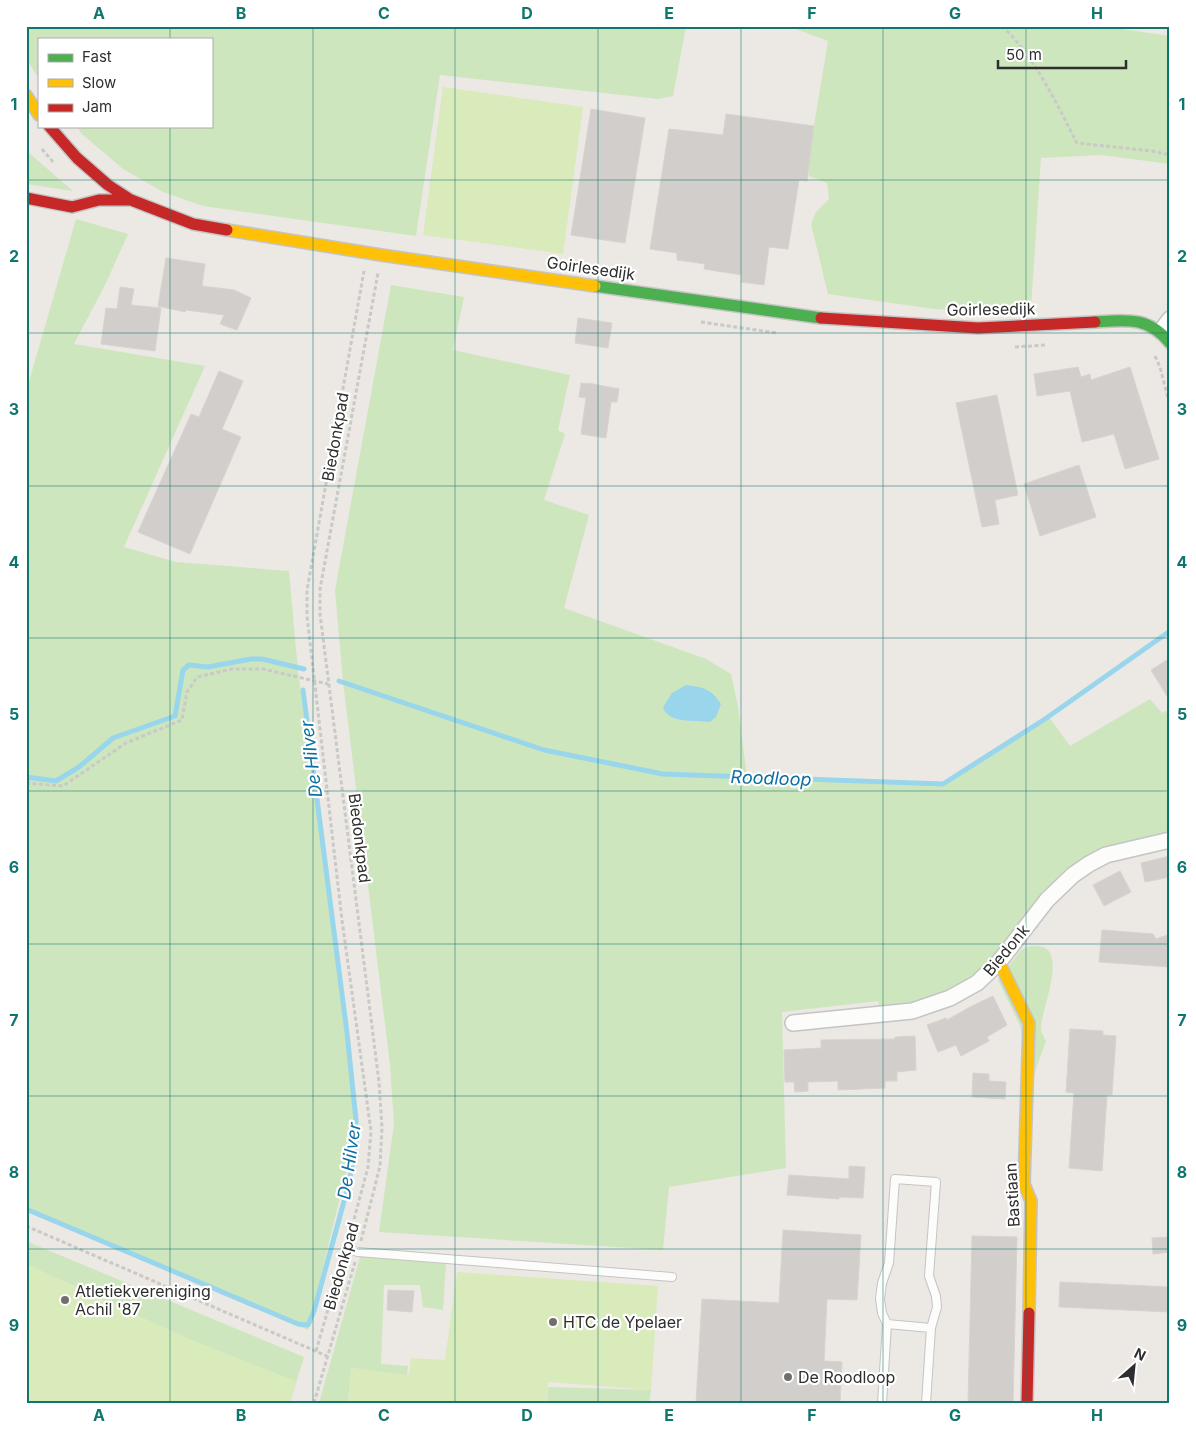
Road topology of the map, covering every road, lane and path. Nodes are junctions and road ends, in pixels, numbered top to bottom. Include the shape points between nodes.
1 (1002, 26) edge
2 (26, 95) edge
3 (38, 113) edge
4 (51, 128) edge
5 (1170, 155) edge
6 (26, 198) edge
7 (131, 200) junction
8 (368, 252) junction
9 (378, 273) dead end
10 (1167, 331) edge
11 (1154, 353) dead end
12 (1170, 406) edge
13 (314, 681) junction
14 (328, 684) junction
15 (26, 784) edge
16 (1170, 840) edge
17 (999, 962) junction
18 (793, 1023) dead end
19 (26, 1226) edge
20 (346, 1249) junction
21 (358, 1252) junction
22 (672, 1277) dead end
23 (887, 1324) junction
24 (931, 1328) junction
25 (316, 1352) junction
26 (328, 1356) junction
27 (314, 1403) edge
28 (882, 1403) edge
29 (926, 1403) edge
30 (1027, 1403) edge

1 - 5 path via 1045,83 1077,143
2 - 3 street
4 - 7 street, Goirlesedijk via 77,158
6 - 7 street via 72,207 99,200
7 - 8 street, Goirlesedijk via 193,224
8 - 10 street, Goirlesedijk via 834,320 978,328 1129,320
8 - 13 path, Biedonkpad via 307,590
9 - 14 path, Biedonkpad via 320,589
11 - 12 path
13 - 14 path
13 - 15 path via 263,669 232,669 197,677 187,692 182,720 126,743 63,786
13 - 20 path, Biedonkpad via 371,1131 368,1167
14 - 21 path, Biedonkpad via 369,999 382,1128 380,1166
16 - 17 street, Biedonk via 1106,855 1073,875 1047,900
17 - 18 street, Biedonk via 977,983 950,998 912,1011
17 - 30 street, Bastiaan via 1029,1023 1024,1184 1031,1201
19 - 25 path
20 - 21 lane
20 - 25 path, Biedonkpad
21 - 22 lane
21 - 26 path, Biedonkpad
23 - 24 lane
23 - 24 lane via 880,1299 889,1263 895,1179 936,1182 929,1276 937,1307
23 - 28 lane
24 - 29 lane
25 - 26 path
26 - 27 path, Biedonkpad

